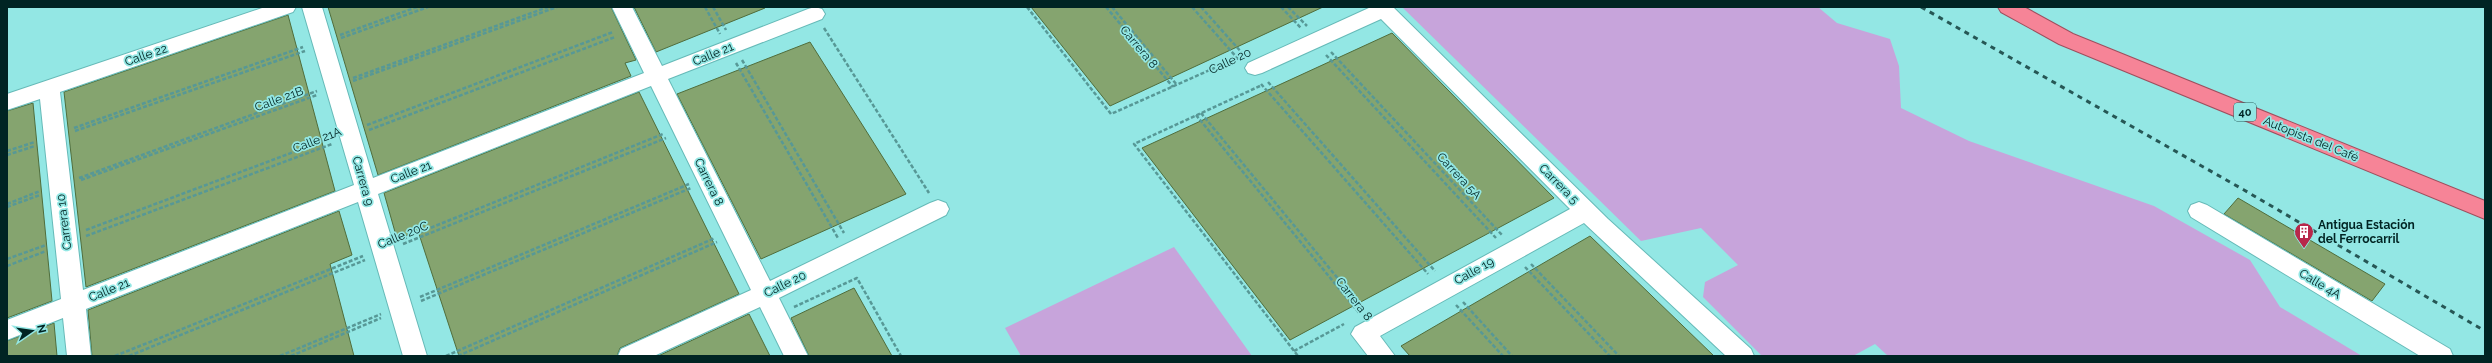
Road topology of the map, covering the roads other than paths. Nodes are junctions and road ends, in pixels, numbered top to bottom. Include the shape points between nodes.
1 (286, 7) edge
2 (312, 7) edge
3 (2008, 7) edge
4 (1383, 9) edge
5 (815, 14) road end
6 (629, 21) edge
7 (1250, 63) road end
8 (657, 76) junction
9 (49, 88) junction
10 (7, 102) edge
11 (366, 189) junction
12 (938, 209) road end
13 (2485, 210) edge
14 (1586, 211) junction
15 (2198, 211) dead end
16 (765, 294) junction
17 (74, 304) junction
18 (7, 330) edge
19 (79, 356) edge
20 (415, 356) edge
21 (630, 356) edge
22 (796, 356) edge
23 (1383, 356) edge
24 (1742, 356) edge
25 (2442, 356) edge

1 - 9 street, Calle 22
2 - 11 street, Carrera 9
3 - 13 highway, Autopista del Café / 40 via 2066,39
4 - 7 street, Calle 20 via 1311,32
4 - 14 street, Carrera 5
5 - 8 street, Calle 21
6 - 8 street, Carrera 8
8 - 11 street, Calle 21
8 - 16 street, Carrera 8
9 - 10 street, Calle 22
9 - 17 street, Carrera 10
11 - 17 street, Calle 21
11 - 20 street, Carrera 9
12 - 16 street, Calle 20
14 - 23 street, Calle 19 via 1369,330
14 - 24 street, Carrera 5
15 - 25 street, Calle 4A
16 - 21 street, Calle 20
16 - 22 street, Carrera 8
17 - 18 street, Calle 21
17 - 19 street, Carrera 10

